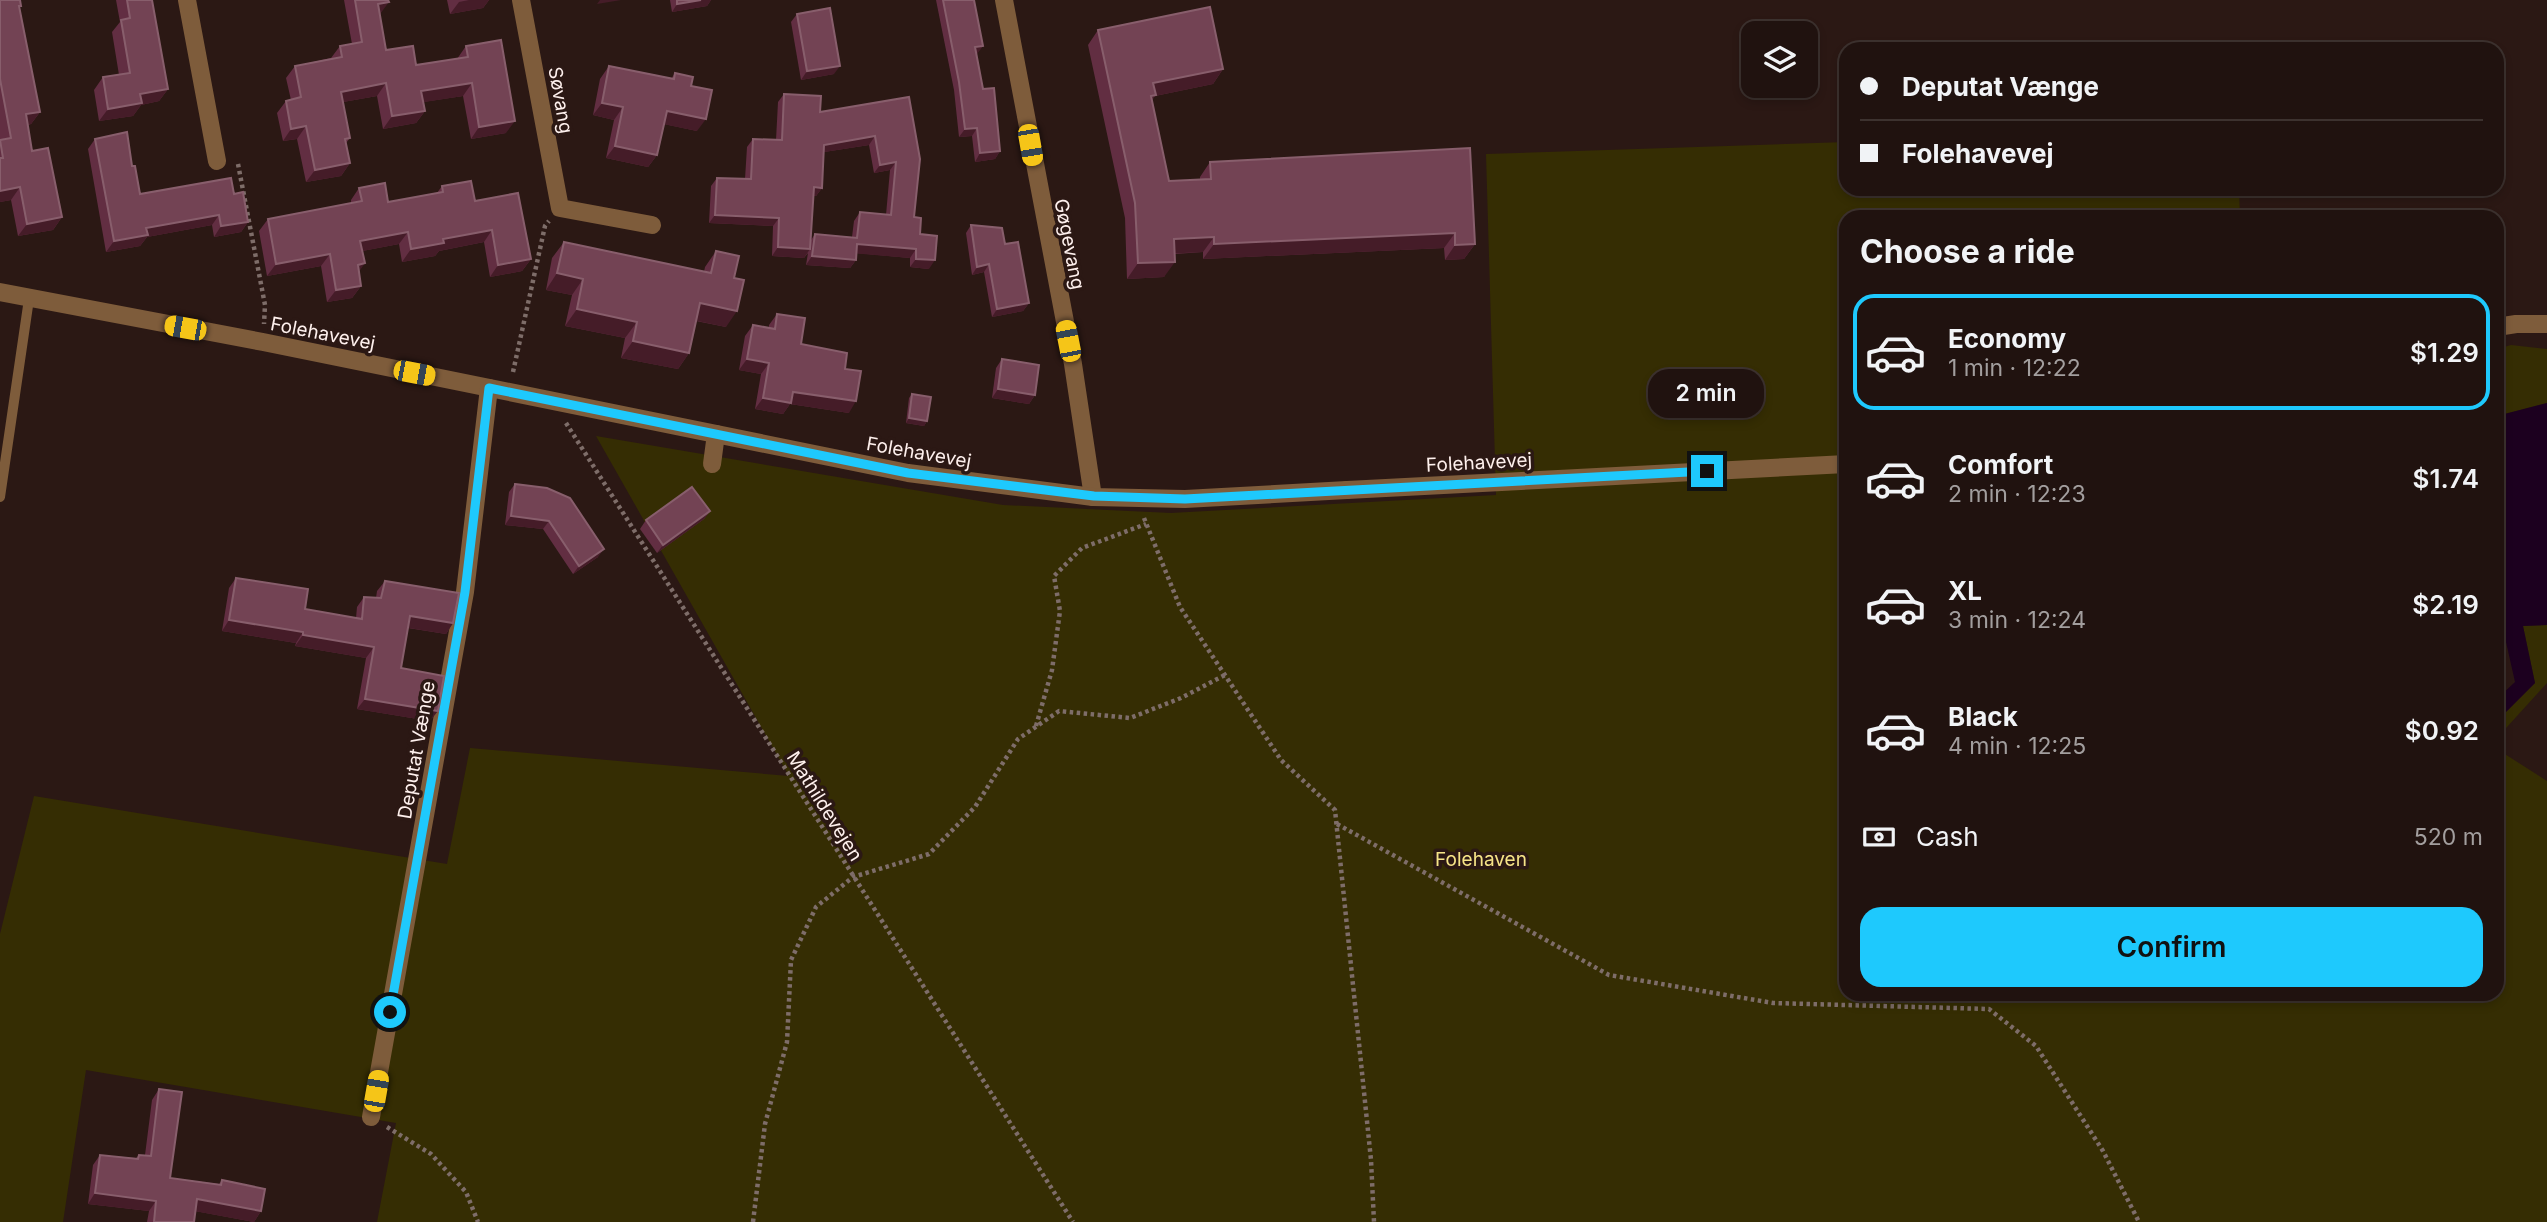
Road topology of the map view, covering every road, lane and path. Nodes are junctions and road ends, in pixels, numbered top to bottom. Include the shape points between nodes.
1 (187, 0) edge
2 (521, 0) edge
3 (1004, 0) edge
4 (217, 161) joint
5 (560, 208) junction
6 (652, 225) dead end
7 (0, 292) edge
8 (29, 299) junction
9 (2547, 324) edge
10 (2504, 326) edge
11 (262, 342) junction
12 (498, 390) junction
13 (558, 403) junction
14 (716, 434) junction
15 (712, 464) dead end
16 (1839, 464) edge
17 (1094, 496) junction
18 (0, 497) edge
19 (1136, 497) junction
20 (1146, 524) junction
21 (1225, 675) junction
22 (1036, 727) junction
23 (1337, 824) junction
24 (853, 877) junction
25 (371, 1117) joint
26 (478, 1222) edge
27 (752, 1222) edge
28 (1073, 1222) edge
29 (1374, 1222) edge
30 (2139, 1222) edge

1 - 4 street
2 - 5 street, Søvang
3 - 17 street, Gøgevang
4 - 11 path via 238,163 265,305
5 - 6 street
5 - 12 path via 545,226 515,368
7 - 8 street, Folehavevej
8 - 11 street, Folehavevej
8 - 18 lane
9 - 10 street
11 - 12 street, Folehavevej
12 - 13 street, Folehavevej
12 - 25 street, Deputat Vænge
13 - 14 street, Folehavevej
13 - 24 path, Mathildevejen via 569,430
14 - 15 street
14 - 17 street, Folehavevej via 908,473
16 - 19 street, Folehavevej via 1185,499
17 - 19 street, Folehavevej
19 - 20 path
20 - 21 path via 1180,607
20 - 22 path via 1082,548 1054,576 1060,611 1052,670
21 - 22 path via 1130,718 1059,710
21 - 23 path via 1281,760 1335,810
22 - 24 path via 1018,739 975,807 929,854
23 - 29 path
23 - 30 path via 1609,975 1773,1003 1989,1009 2036,1046 2103,1151
24 - 27 path via 816,907 791,960 787,1042 765,1124
24 - 28 path, Mathildevejen
25 - 26 path via 431,1154 466,1192

